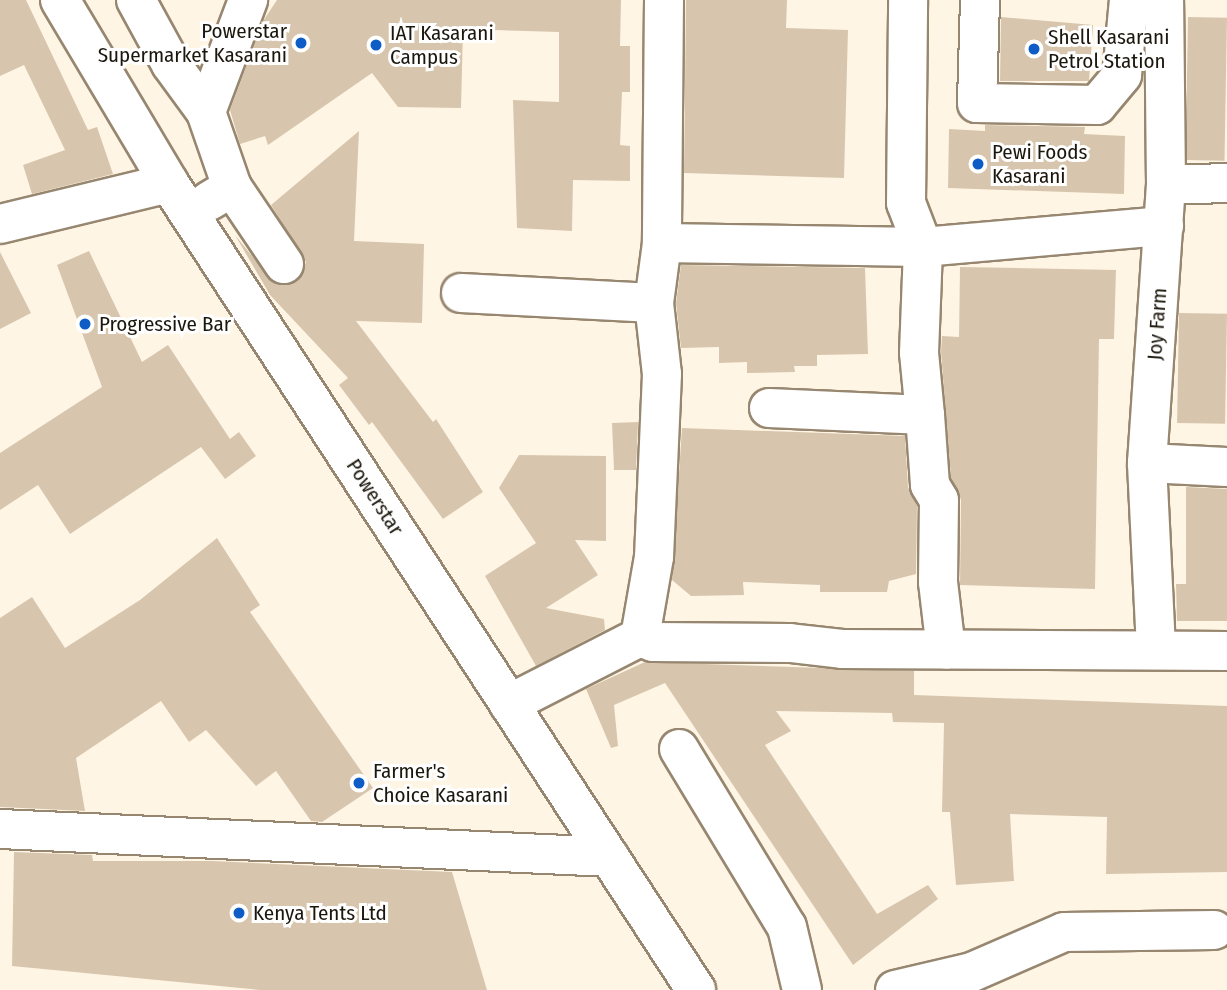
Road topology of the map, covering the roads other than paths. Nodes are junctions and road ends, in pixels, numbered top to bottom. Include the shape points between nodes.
1 (60, 0) edge
2 (136, 0) edge
3 (248, 0) edge
4 (664, 0) edge
5 (908, 0) edge
6 (980, 0) edge
7 (1129, 0) edge
8 (1164, 0) edge
9 (206, 112) junction
10 (1227, 183) edge
11 (1166, 185) junction
12 (232, 187) junction
13 (179, 198) junction
14 (0, 224) edge
15 (1164, 226) junction
16 (662, 243) junction
17 (923, 247) junction
18 (284, 264) dead end
19 (460, 293) dead end
20 (654, 303) junction
21 (769, 408) dead end
22 (925, 415) junction
23 (1147, 463) junction
24 (1227, 467) edge
25 (640, 637) junction
26 (1156, 648) junction
27 (946, 650) junction
28 (1227, 651) edge
29 (509, 704) junction
30 (679, 749) dead end
31 (0, 829) edge
32 (608, 857) junction
33 (1214, 930) dead end
34 (696, 990) edge
35 (802, 990) edge
36 (895, 990) edge

1 - 13 street, Powerstar
2 - 9 street via 171,64
3 - 9 street
4 - 16 street
5 - 17 street via 905,203
6 - 7 street via 977,103 1097,105 1122,75
8 - 11 street, Joy Farm
9 - 12 street
10 - 11 street
11 - 15 street, Joy Farm
12 - 13 street
12 - 18 street
13 - 14 street
13 - 29 street, Powerstar
15 - 17 street
15 - 23 street, Joy Farm
16 - 17 street
16 - 20 street
17 - 22 street via 919,353
19 - 20 street
20 - 25 street via 661,400 654,557
21 - 22 street
22 - 27 street via 930,485 939,500 938,582
23 - 24 street
23 - 26 street, Joy Farm
25 - 27 street via 653,642
25 - 29 street
26 - 27 street
26 - 28 street
29 - 32 street, Powerstar
30 - 35 street via 788,927
31 - 32 street
32 - 34 street, Powerstar
33 - 36 street via 1064,932 972,972

